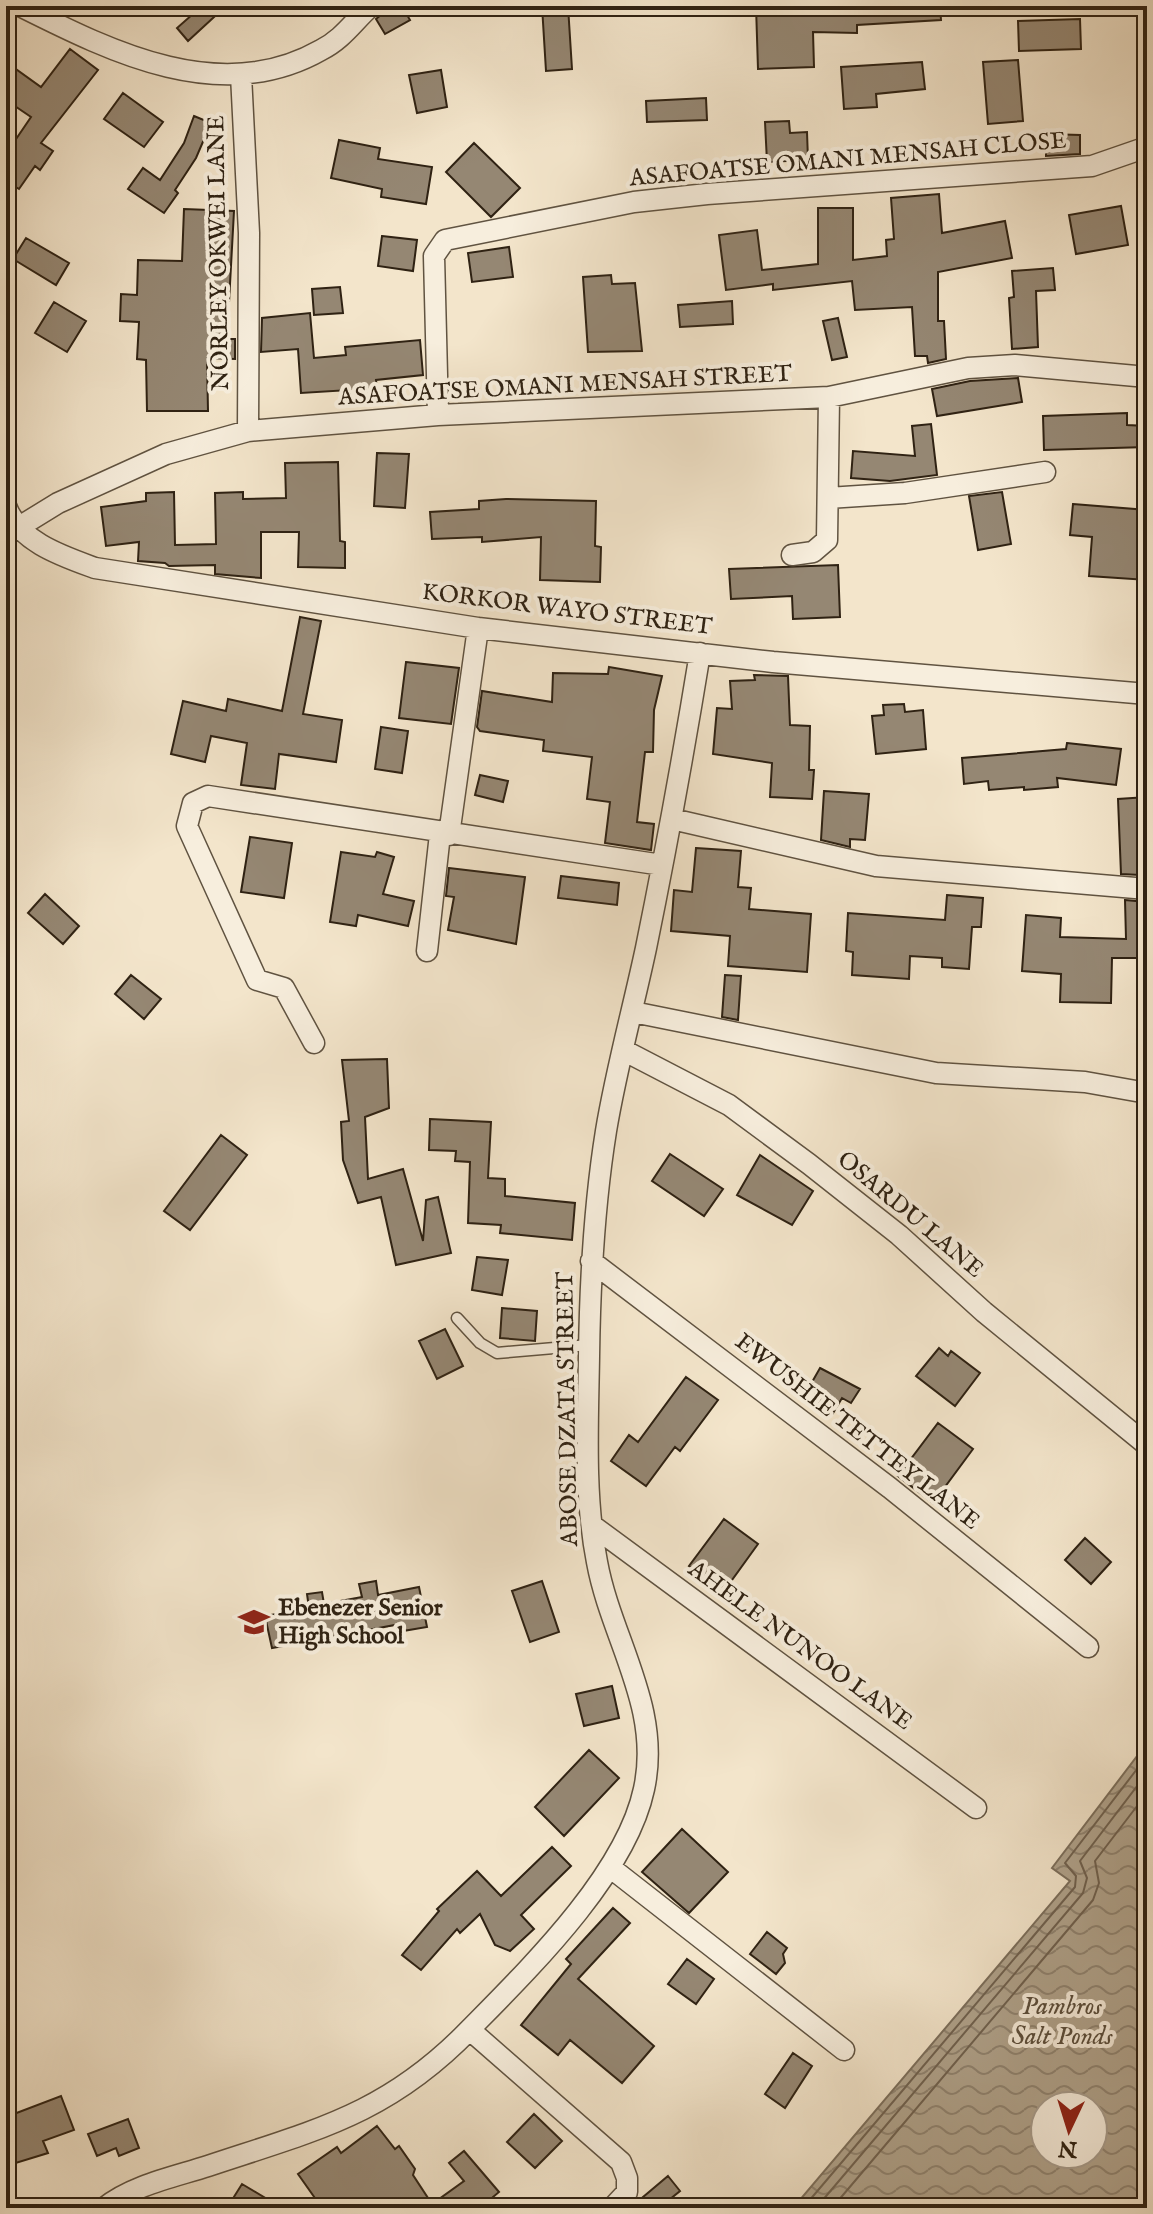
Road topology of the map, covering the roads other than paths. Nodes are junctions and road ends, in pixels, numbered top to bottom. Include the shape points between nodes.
1 (20, 6) edge
2 (371, 6) edge
3 (241, 75) junction
4 (1147, 147) edge
5 (1147, 377) edge
6 (829, 397) junction
7 (438, 415) junction
8 (248, 431) junction
9 (1045, 472) dead end
10 (828, 498) junction
11 (6, 506) edge
12 (12, 530) edge
13 (792, 555) dead end
14 (478, 628) junction
15 (700, 653) junction
16 (1147, 694) edge
17 (672, 819) junction
18 (444, 834) junction
19 (662, 865) junction
20 (1147, 889) edge
21 (427, 951) dead end
22 (633, 1012) junction
23 (314, 1043) dead end
24 (623, 1050) junction
25 (1147, 1093) edge
26 (591, 1261) junction
27 (457, 1318) dead end
28 (589, 1345) junction
29 (1147, 1445) edge
30 (593, 1526) junction
31 (1088, 1647) dead end
32 (976, 1808) dead end
33 (611, 1868) junction
34 (470, 2030) junction
35 (844, 2050) dead end
36 (104, 2208) edge
37 (612, 2208) edge

1 - 3 street via 94,43 167,68
2 - 3 street via 350,31 321,51 280,69
3 - 8 street, NORLEY OKWEI LANE via 249,233
4 - 7 street, ASAFOATSE OMANI MENSAH CLOSE via 1092,166 634,202 445,240 434,256
5 - 6 street, ASAFOATSE OMANI MENSAH STREET via 999,366
6 - 7 street, ASAFOATSE OMANI MENSAH STREET
6 - 10 street
7 - 8 street, ASAFOATSE OMANI MENSAH STREET
8 - 12 street, ASAFOATSE OMANI MENSAH STREET via 166,454
9 - 10 street via 922,491
10 - 13 street via 827,540 813,552
11 - 12 street, KORKOR WAYO STREET
12 - 14 street, KORKOR WAYO STREET via 95,568
14 - 15 street, KORKOR WAYO STREET
14 - 18 street
15 - 16 street, KORKOR WAYO STREET
15 - 17 street, ABOSE DZATA STREET
17 - 19 street, ABOSE DZATA STREET
17 - 20 street via 876,866
18 - 19 street
18 - 21 street
18 - 23 street via 208,796 193,803 187,826 257,980 284,988
19 - 22 street, ABOSE DZATA STREET
22 - 24 street, ABOSE DZATA STREET
22 - 25 street via 936,1073 1085,1082
24 - 26 street, ABOSE DZATA STREET via 606,1130
24 - 29 street, OSARDU LANE via 729,1105 798,1156
26 - 28 street, ABOSE DZATA STREET
26 - 31 street, EWUSHIE TETTEY LANE via 890,1488
27 - 28 lane via 497,1353
28 - 30 street, ABOSE DZATA STREET
30 - 32 street, AHELE NUNOO LANE
30 - 33 street, ABOSE DZATA STREET via 605,1599 642,1701 649,1742 645,1787
33 - 34 street, ABOSE DZATA STREET
33 - 35 street
34 - 36 street, ABOSE DZATA STREET via 425,2072 345,2120 137,2190
34 - 37 street via 621,2162 627,2192

